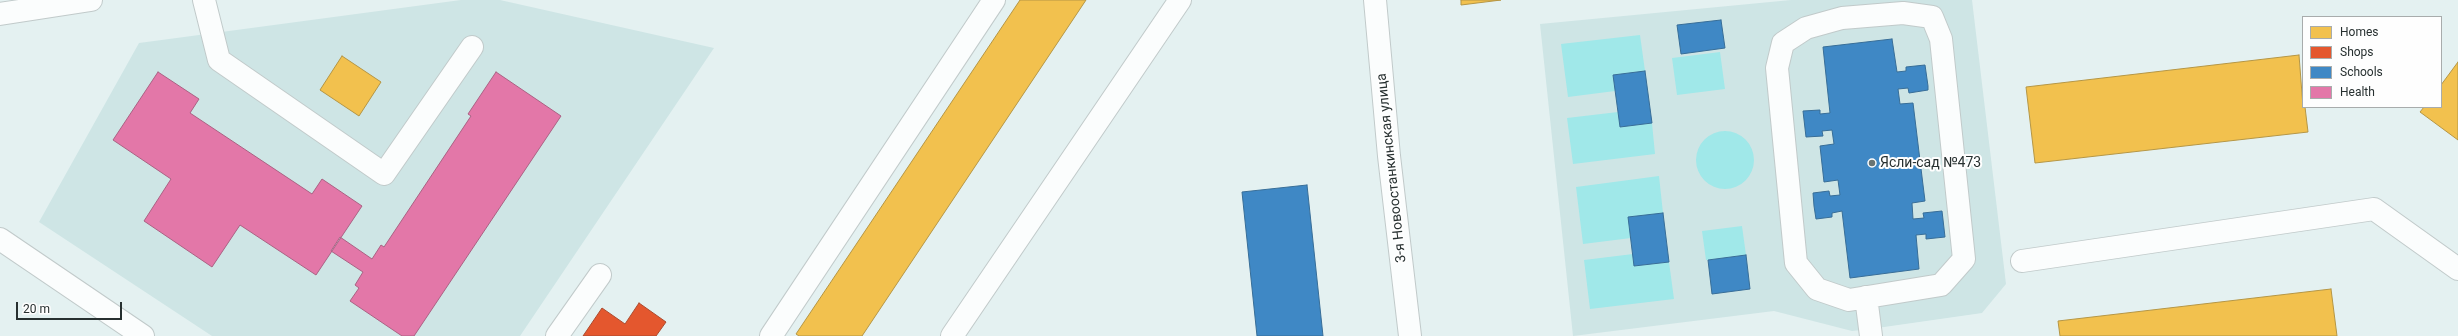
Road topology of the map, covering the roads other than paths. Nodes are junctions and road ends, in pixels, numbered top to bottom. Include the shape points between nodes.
1 (91, 0) edge
2 (204, 0) edge
3 (994, 0) edge
4 (1180, 0) edge
5 (1375, 0) edge
6 (1866, 8) edge
7 (0, 14) edge
8 (472, 47) dead end
9 (0, 239) edge
10 (2022, 261) dead end
11 (2458, 269) edge
12 (600, 275) dead end
13 (1866, 297) junction
14 (143, 336) edge
15 (557, 336) edge
16 (771, 336) edge
17 (952, 336) edge
18 (1410, 336) edge
19 (1870, 336) edge

1 - 7 street
2 - 8 street via 219,60 384,174
3 - 16 street
4 - 17 street
5 - 18 street, 3-я Новоостанкинская улица via 1389,156
6 - 13 street via 1806,28 1783,43 1776,68 1796,263 1817,289 1849,300
6 - 13 street via 1932,18 1941,39 1964,259 1941,285
9 - 14 street
10 - 11 street via 2374,209
12 - 15 street
13 - 19 street

